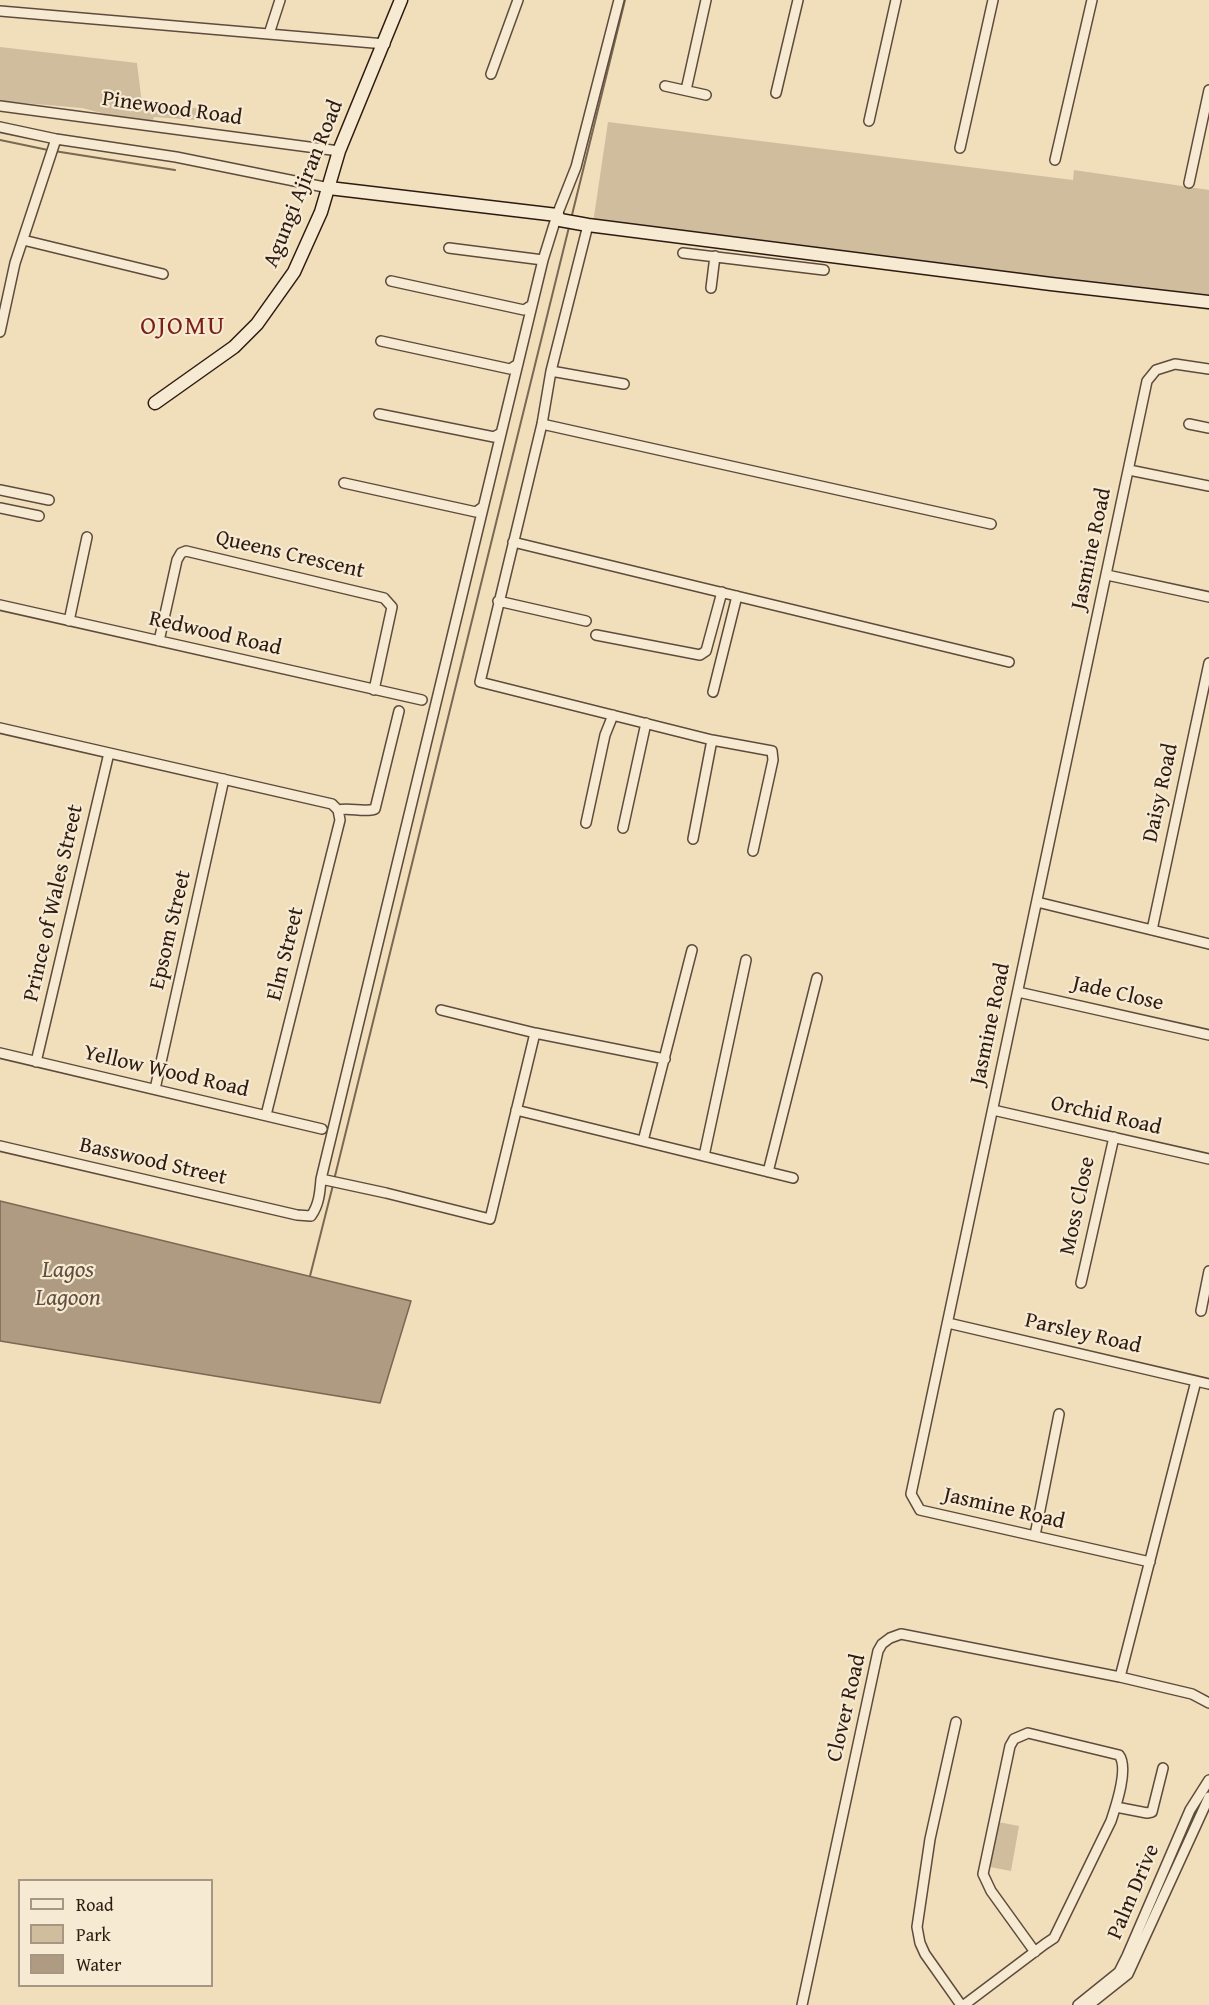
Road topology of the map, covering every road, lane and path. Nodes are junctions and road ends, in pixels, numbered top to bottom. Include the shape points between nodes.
1 (280, 0) edge
2 (402, 0) edge
3 (518, 0) edge
4 (619, 0) edge
5 (706, 0) edge
6 (798, 0) edge
7 (896, 0) edge
8 (993, 0) edge
9 (1092, 0) edge
10 (0, 11) edge
11 (269, 34) junction
12 (385, 44) junction
13 (491, 74) dead end
14 (665, 86) dead end
15 (686, 90) junction
16 (1209, 90) edge
17 (776, 93) dead end
18 (706, 95) dead end
19 (0, 106) edge
20 (869, 121) dead end
21 (0, 127) edge
22 (56, 139) junction
23 (960, 148) dead end
24 (339, 151) junction
25 (1055, 160) dead end
26 (1189, 183) dead end
27 (329, 188) junction
28 (558, 218) junction
29 (586, 225) junction
30 (23, 240) junction
31 (710, 241) junction
32 (449, 248) dead end
33 (683, 253) dead end
34 (712, 256) junction
35 (543, 260) junction
36 (824, 270) dead end
37 (162, 274) dead end
38 (391, 281) dead end
39 (711, 288) dead end
40 (1209, 302) edge
41 (532, 305) junction
42 (0, 332) edge
43 (381, 341) dead end
44 (518, 364) junction
45 (1209, 369) edge
46 (551, 371) junction
47 (624, 384) dead end
48 (155, 403) dead end
49 (379, 414) dead end
50 (542, 424) junction
51 (1189, 424) dead end
52 (1209, 428) edge
53 (501, 432) junction
54 (1129, 470) junction
55 (344, 483) dead end
56 (1209, 486) edge
57 (0, 490) edge
58 (49, 500) dead end
59 (483, 507) junction
60 (0, 508) edge
61 (39, 516) dead end
62 (991, 524) dead end
63 (87, 537) dead end
64 (513, 542) junction
65 (1107, 575) junction
66 (722, 592) junction
67 (736, 596) junction
68 (1209, 597) edge
69 (498, 600) junction
70 (0, 605) edge
71 (69, 621) junction
72 (586, 621) dead end
73 (596, 635) dead end
74 (159, 641) junction
75 (1009, 662) dead end
76 (1209, 663) edge
77 (374, 690) junction
78 (712, 692) dead end
79 (422, 700) dead end
80 (399, 711) dead end
81 (613, 715) junction
82 (1198, 716) junction
83 (1209, 718) edge
84 (646, 723) junction
85 (0, 728) edge
86 (712, 740) junction
87 (109, 753) junction
88 (224, 779) junction
89 (335, 807) junction
90 (586, 823) dead end
91 (623, 828) dead end
92 (693, 839) dead end
93 (753, 850) dead end
94 (1037, 902) junction
95 (1152, 930) junction
96 (1209, 944) edge
97 (692, 950) dead end
98 (746, 960) dead end
99 (817, 978) dead end
100 (1018, 992) junction
101 (441, 1010) dead end
102 (535, 1033) junction
103 (1209, 1035) edge
104 (0, 1053) edge
105 (665, 1059) junction
106 (36, 1062) junction
107 (155, 1089) junction
108 (516, 1110) junction
109 (993, 1110) junction
110 (266, 1115) junction
111 (322, 1129) dead end
112 (1114, 1137) junction
113 (643, 1142) junction
114 (0, 1146) edge
115 (704, 1156) junction
116 (1209, 1159) edge
117 (768, 1172) junction
118 (793, 1178) dead end
119 (324, 1179) junction
120 (1209, 1271) edge
121 (1081, 1283) dead end
122 (1201, 1311) dead end
123 (948, 1323) junction
124 (1196, 1381) junction
125 (1209, 1384) edge
126 (1059, 1414) dead end
127 (1035, 1535) junction
128 (1150, 1562) junction
129 (1120, 1677) junction
130 (1209, 1703) edge
131 (956, 1722) dead end
132 (1163, 1768) dead end
133 (1209, 1780) edge
134 (1209, 1797) edge
135 (1116, 1807) junction
136 (1035, 1952) junction
137 (802, 2005) edge
138 (963, 2005) edge
139 (1078, 2005) edge
140 (1089, 2005) edge

1 - 11 street
2 - 12 street, Agungi Ajiran Road
3 - 13 street
4 - 28 street via 576,167
5 - 15 street
6 - 17 street
7 - 20 street
8 - 23 street
9 - 25 street
10 - 11 street
11 - 12 street
12 - 24 street, Agungi Ajiran Road
14 - 15 street
15 - 18 street
16 - 26 street
19 - 24 street, Pinewood Road
21 - 22 street
22 - 27 street via 176,157
22 - 30 street
24 - 27 street, Agungi Ajiran Road
27 - 28 street
27 - 48 street, Agungi Ajiran Road via 294,272 257,324 234,346
28 - 29 street
28 - 35 street
29 - 31 street
29 - 46 street
30 - 37 street
30 - 42 street
31 - 34 street
31 - 40 street
32 - 35 street
33 - 34 street
34 - 36 street
34 - 39 street
35 - 41 street
38 - 41 street via 524,310
41 - 44 street
43 - 44 street via 510,369
44 - 53 street
45 - 54 street, Jasmine Road via 1175,364 1156,370 1147,381
46 - 47 street
46 - 50 street
49 - 53 street via 494,437
50 - 62 street
50 - 64 street
51 - 52 street
53 - 59 street
54 - 56 street
54 - 65 street, Jasmine Road
55 - 59 street via 476,512
57 - 58 street
59 - 119 street
60 - 61 street
63 - 71 street
64 - 66 street
64 - 69 street
65 - 68 street
65 - 94 street, Jasmine Road
66 - 67 street
66 - 73 street via 706,651 700,656
67 - 75 street
67 - 78 street
69 - 72 street
69 - 81 street via 480,682
70 - 71 street, Redwood Road
71 - 74 street, Redwood Road
74 - 77 street, Redwood Road
74 - 77 street, Queens Crescent via 177,560 186,551 384,598 392,607
76 - 82 street, Daisy Road
77 - 79 street, Redwood Road
80 - 89 street via 375,809
81 - 84 street
81 - 90 street
82 - 83 street
82 - 95 street, Daisy Road
84 - 86 street
84 - 91 street
85 - 87 street
86 - 92 street
86 - 93 street via 772,751 772,767
87 - 88 street
87 - 106 street, Prince of Wales Street
88 - 89 street
88 - 107 street, Epsom Street
89 - 110 street, Elm Street via 340,820
94 - 95 street
94 - 100 street, Jasmine Road
95 - 96 street
97 - 105 street
98 - 115 street
99 - 117 street
100 - 103 street, Jade Close
100 - 109 street, Jasmine Road
101 - 102 street
102 - 105 street
102 - 108 street
104 - 106 street, Yellow Wood Road
105 - 113 street
106 - 107 street, Yellow Wood Road
107 - 110 street, Yellow Wood Road
108 - 113 street
108 - 119 street via 490,1219
109 - 112 street, Orchid Road
109 - 123 street, Jasmine Road
110 - 111 street, Yellow Wood Road
112 - 116 street, Orchid Road
112 - 121 street, Moss Close
113 - 115 street
114 - 119 street, Basswood Street via 297,1215 311,1216
115 - 117 street
117 - 118 street
120 - 122 street
123 - 124 street, Parsley Road
123 - 127 street, Jasmine Road via 911,1494 920,1510
124 - 125 street, Parsley Road
124 - 128 street
126 - 127 street
127 - 128 street, Jasmine Road
128 - 129 street
129 - 130 street, Clover Road via 1192,1694
129 - 137 street, Clover Road via 901,1634 882,1644
131 - 138 street via 930,1839 917,1927 925,1954
132 - 135 street via 1152,1812
133 - 139 street, Palm Drive via 1190,1810 1119,1972
134 - 140 street, Palm Drive via 1128,1974
135 - 136 street via 1054,1938
135 - 136 street via 1124,1765 1119,1755 1028,1733 1014,1739 983,1874
136 - 138 street

